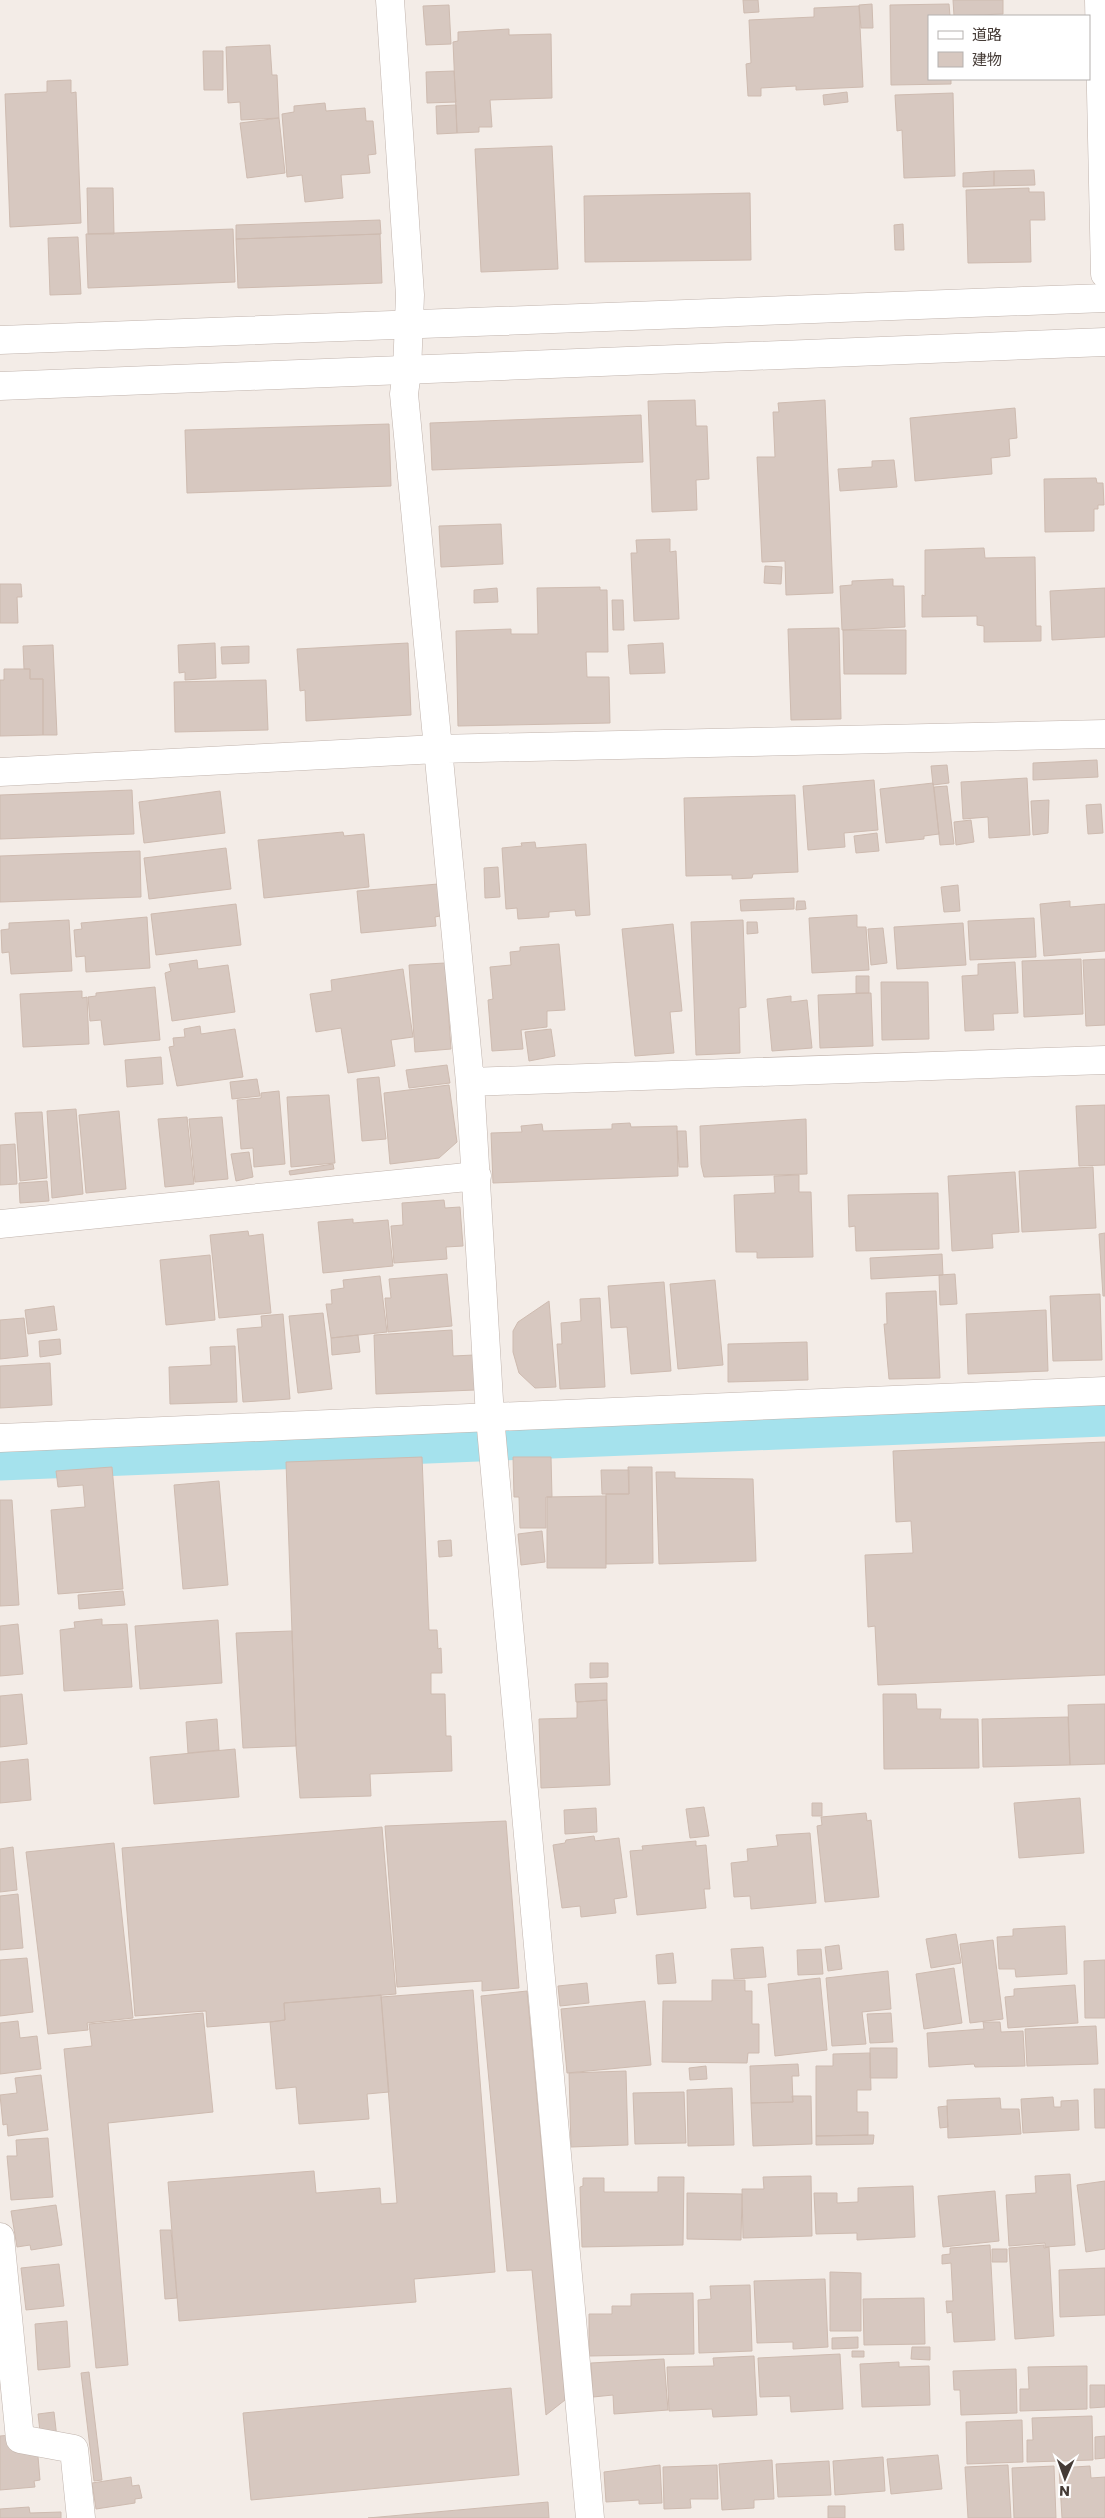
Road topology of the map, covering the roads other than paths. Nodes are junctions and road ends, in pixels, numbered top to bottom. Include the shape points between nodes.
1 (390, 0) edge
2 (1099, 0) edge
3 (1105, 274) edge
4 (1105, 298) edge
5 (410, 325) junction
6 (0, 340) edge
7 (1105, 342) edge
8 (407, 371) junction
9 (0, 386) edge
10 (1105, 734) edge
11 (437, 749) junction
12 (0, 772) edge
13 (1105, 1060) edge
14 (470, 1082) junction
15 (477, 1176) junction
16 (0, 1224) edge
17 (1105, 1390) edge
18 (490, 1417) junction
19 (0, 1438) edge
20 (0, 2237) edge
21 (81, 2518) edge
22 (590, 2518) edge

1 - 5 street
2 - 3 street
4 - 5 street
5 - 6 street
5 - 8 street
7 - 8 street
8 - 9 street
8 - 11 street via 404,394
10 - 11 street
11 - 12 street
11 - 14 street
13 - 14 street
14 - 15 street
15 - 16 street
15 - 18 street
17 - 18 street
18 - 19 street
18 - 22 street
20 - 21 street via 20,2439 74,2449

